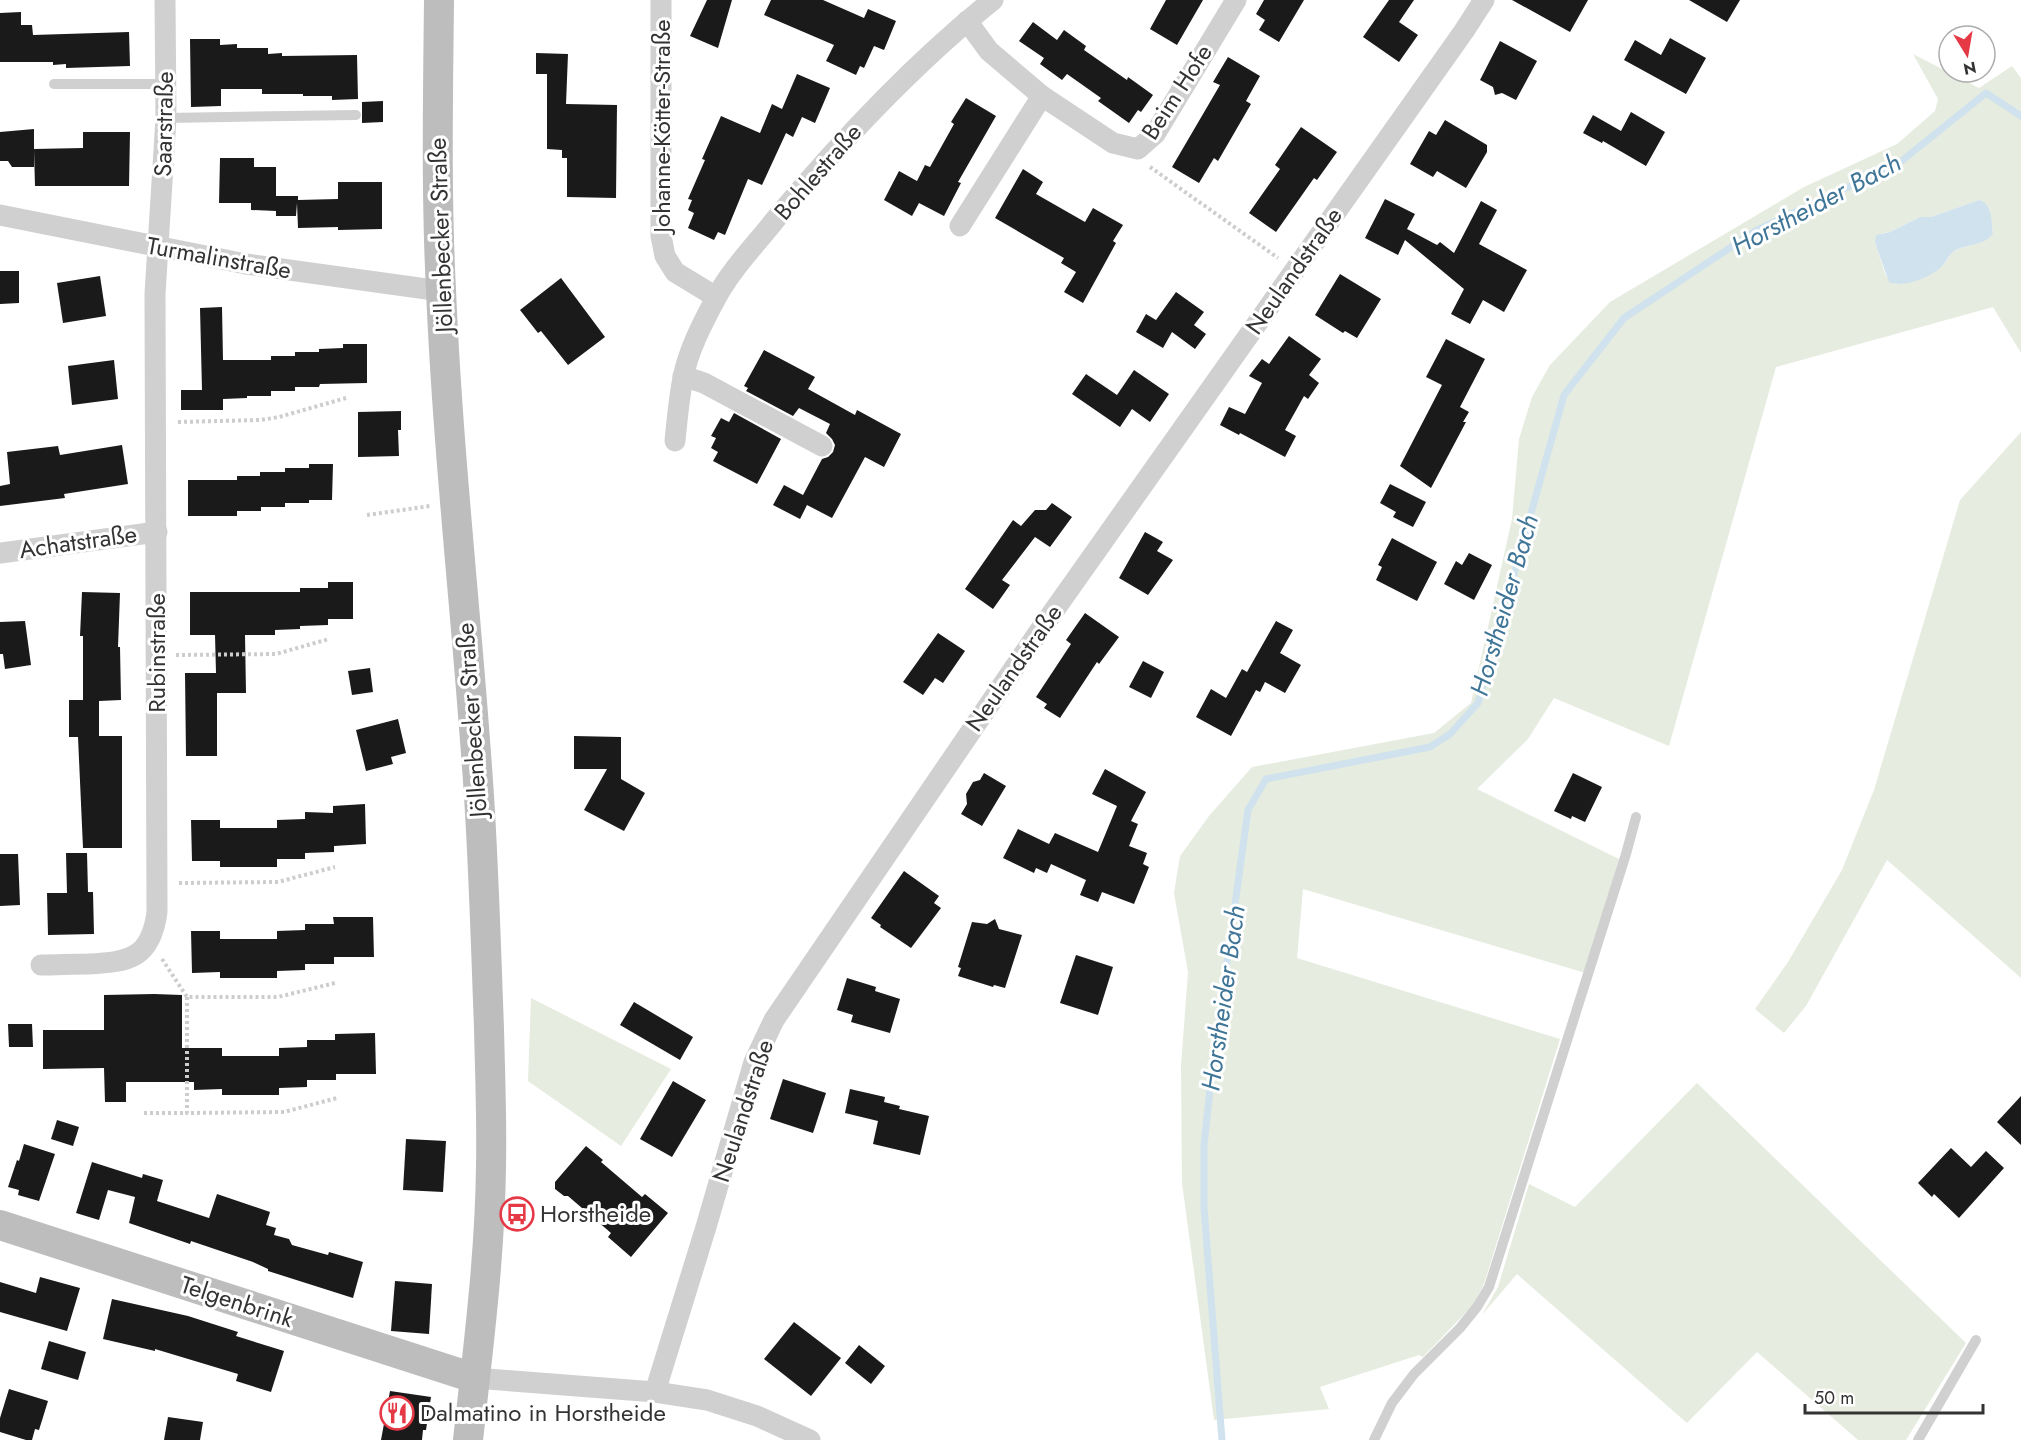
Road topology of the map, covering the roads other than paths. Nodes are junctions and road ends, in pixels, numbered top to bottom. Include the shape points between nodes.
1 (165, 0) edge
2 (439, 0) edge
3 (661, 0) edge
4 (993, 0) edge
5 (1236, 0) edge
6 (1484, 0) edge
7 (967, 21) junction
8 (54, 84) dead end
9 (166, 84) junction
10 (1042, 96) junction
11 (356, 115) dead end
12 (166, 118) junction
13 (0, 215) edge
14 (960, 226) dead end
15 (159, 248) junction
16 (441, 291) junction
17 (716, 297) junction
18 (683, 376) junction
19 (675, 441) dead end
20 (822, 446) dead end
21 (157, 532) junction
22 (0, 553) edge
23 (1636, 817) dead end
24 (41, 965) dead end
25 (0, 1225) edge
26 (1976, 1340) dead end
27 (474, 1378) junction
28 (655, 1392) junction
29 (468, 1440) edge
30 (810, 1440) edge
31 (1374, 1440) edge
32 (1918, 1440) edge

1 - 9 street, Saarstraße
2 - 16 main road, Jöllenbecker Straße via 437,170
3 - 17 street, Johanne-Kötter-Straße via 661,237 665,256 675,272
4 - 7 street, Bohlestraße
5 - 10 street, Beim Hofe via 1155,134 1138,149 1113,143
6 - 28 street, Neulandstraße via 1030,645 774,1020 754,1062
7 - 10 street, Beim Hofe via 989,51
7 - 17 street, Bohlestraße via 869,113 740,263
8 - 9 lane
9 - 12 street, Saarstraße
10 - 14 street
11 - 12 lane
12 - 15 street, Saarstraße
13 - 15 street, Turmalinstraße
15 - 16 street, Turmalinstraße
15 - 21 street, Rubinstraße via 155,294
16 - 27 main road, Jöllenbecker Straße via 486,938 491,1168
17 - 18 street, Bohlestraße
18 - 19 street, Bohlestraße
18 - 20 street via 704,383
21 - 22 street, Achatstraße
21 - 24 street, Rubinstraße via 155,929 137,954 117,963
23 - 31 lane via 1489,1287 1460,1328 1414,1374 1392,1403
25 - 27 main road, Telgenbrink
26 - 32 lane
27 - 28 street
27 - 29 main road, Jöllenbecker Straße
28 - 30 street via 707,1400 757,1416

